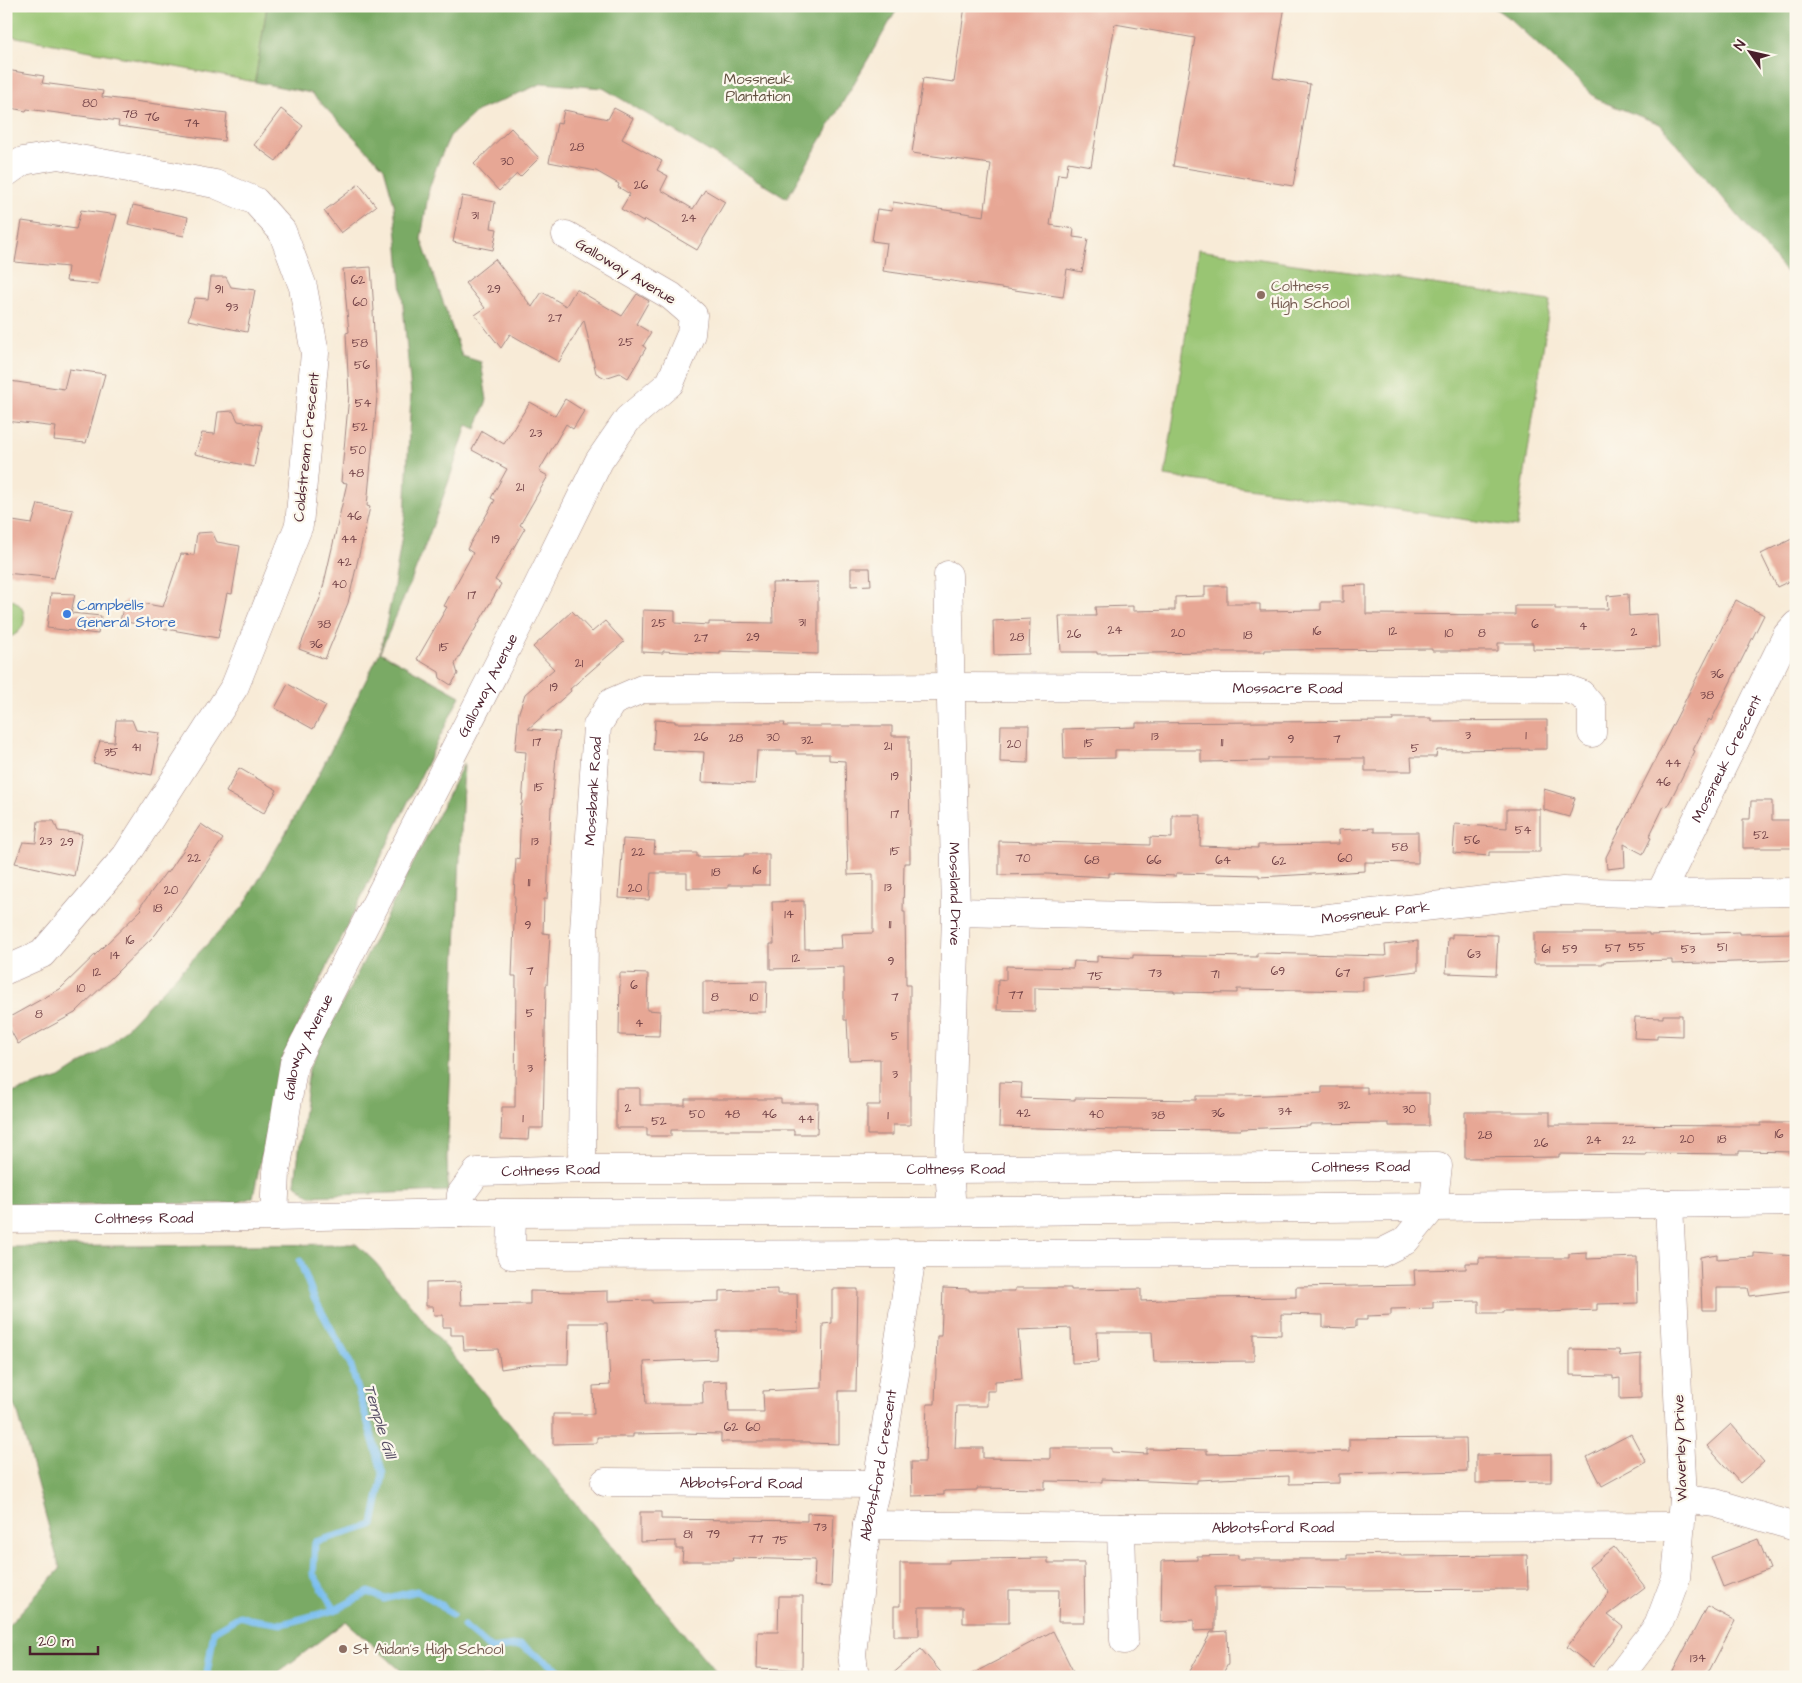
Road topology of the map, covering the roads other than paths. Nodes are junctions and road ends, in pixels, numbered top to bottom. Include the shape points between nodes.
1 (14, 167) edge
2 (566, 235) dead end
3 (948, 575) dead end
4 (1796, 625) edge
5 (951, 687) junction
6 (1592, 733) dead end
7 (1796, 892) edge
8 (1660, 894) junction
9 (956, 912) junction
10 (6, 970) edge
11 (582, 1169) junction
12 (949, 1169) junction
13 (1796, 1202) edge
14 (1669, 1204) junction
15 (1433, 1207) junction
16 (952, 1211) junction
17 (460, 1213) junction
18 (512, 1214) junction
19 (274, 1217) junction
20 (6, 1219) edge
21 (912, 1255) junction
22 (605, 1482) dead end
23 (876, 1484) junction
24 (1683, 1499) junction
25 (867, 1525) junction
26 (1680, 1526) junction
27 (1796, 1527) edge
28 (1121, 1528) junction
29 (1124, 1640) dead end
30 (855, 1677) edge
31 (1619, 1677) edge

1 - 10 street, Coldstream Crescent via 58,155 215,184 255,201 282,232 303,287 315,353 299,525 235,686 126,856 42,954
2 - 19 street, Galloway Avenue via 671,296 693,315 691,334 670,383 628,419 598,461 524,614 294,1063 276,1172
3 - 5 street, Mossland Drive
4 - 8 street, Mossneuk Crescent via 1787,635
5 - 6 street, Mossacre Road via 1567,689 1581,694 1592,707
5 - 9 street, Mossland Drive
5 - 11 street, Mossbank Road via 642,689 612,702 597,726 584,931
7 - 8 street, Mossneuk Park
8 - 9 street, Mossneuk Park via 1563,891 1311,920
9 - 12 street, Mossland Drive
11 - 12 street, Coltness Road
11 - 17 street, Coltness Road via 477,1172 461,1194
12 - 15 street, Coltness Road via 1438,1166
12 - 16 street, Mossland Drive
13 - 14 street, Coltness Road
14 - 15 street, Coltness Road
14 - 24 street, Waverley Drive
15 - 16 street, Coltness Road
15 - 21 street via 1404,1241 1381,1253
16 - 18 street, Coltness Road
17 - 18 street, Coltness Road
17 - 19 street, Coltness Road
18 - 21 street via 511,1255
19 - 20 street, Coltness Road
21 - 23 street, Abbotsford Crescent
22 - 23 street, Abbotsford Road
23 - 25 street, Abbotsford Crescent
24 - 26 street, Waverley Drive
24 - 27 street via 1715,1503
25 - 28 street, Abbotsford Road
25 - 30 street, Abbotsford Crescent via 852,1654
26 - 28 street, Abbotsford Road
26 - 31 street, Waverley Drive via 1676,1578 1658,1626
28 - 29 street

